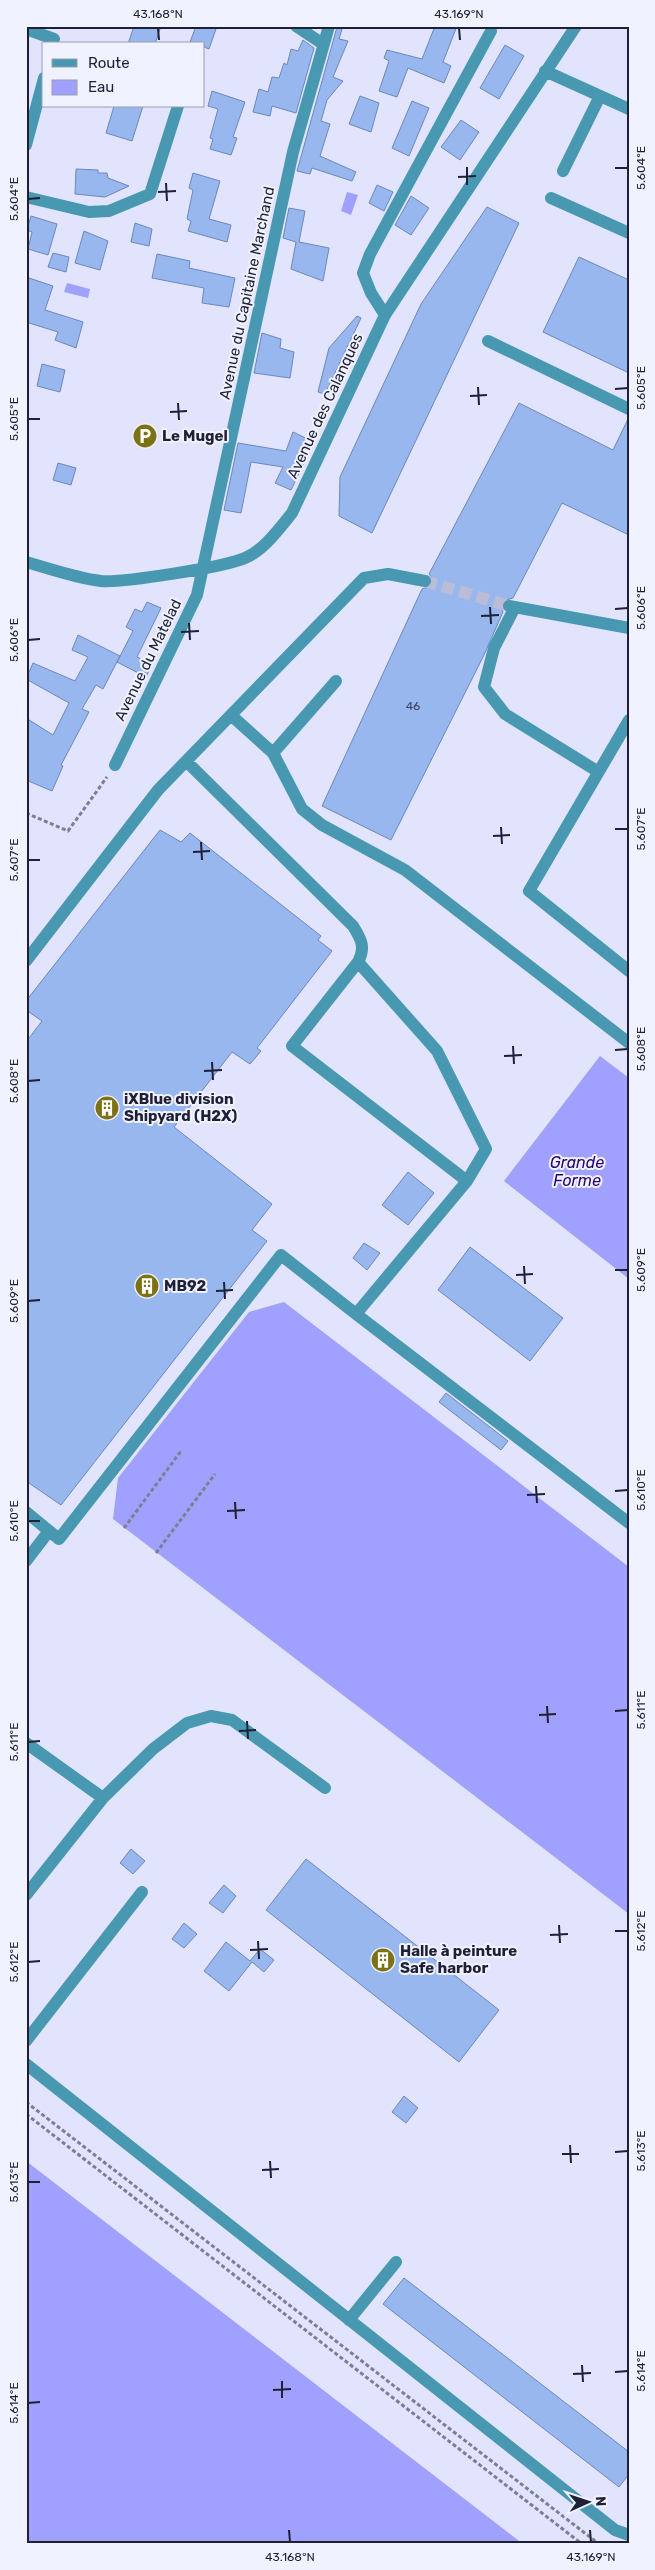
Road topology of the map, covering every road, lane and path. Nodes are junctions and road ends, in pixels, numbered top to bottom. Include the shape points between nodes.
1 (296, 26) edge
2 (329, 26) edge
3 (576, 26) edge
4 (26, 29) edge
5 (491, 31) dead end
6 (55, 36) edge
7 (324, 44) junction
8 (545, 71) junction
9 (42, 85) edge
10 (600, 96) junction
11 (177, 108) edge
12 (629, 109) edge
13 (26, 145) edge
14 (563, 171) dead end
15 (26, 197) edge
16 (551, 198) dead end
17 (629, 233) edge
18 (385, 315) junction
19 (488, 341) dead end
20 (629, 409) edge
21 (26, 562) edge
22 (204, 568) junction
23 (425, 581) tunnel mouth
24 (629, 628) edge
25 (336, 681) dead end
26 (232, 716) junction
27 (629, 720) edge
28 (273, 753) junction
29 (186, 761) junction
30 (115, 765) joint
31 (597, 771) junction
32 (26, 813) edge
33 (26, 961) edge
34 (358, 962) junction
35 (629, 971) edge
36 (629, 1042) edge
37 (467, 1180) junction
38 (356, 1314) junction
39 (181, 1451) dead end
40 (215, 1474) dead end
41 (26, 1512) edge
42 (629, 1523) edge
43 (124, 1528) dead end
44 (49, 1531) junction
45 (156, 1552) dead end
46 (26, 1561) edge
47 (26, 1743) edge
48 (325, 1788) dead end
49 (103, 1798) junction
50 (142, 1892) dead end
51 (26, 1895) edge
52 (26, 2041) edge
53 (26, 2064) edge
54 (26, 2102) edge
55 (26, 2114) edge
56 (396, 2262) dead end
57 (349, 2320) junction
58 (328, 2335) junction
59 (324, 2343) junction
60 (629, 2535) edge
61 (582, 2544) edge
62 (599, 2544) edge

1 - 7 street
2 - 7 street, Avenue du Capitaine Marchand
3 - 8 street, Avenue des Calanques
4 - 6 street
5 - 18 street via 370,254 363,273
7 - 22 street, Avenue du Capitaine Marchand via 293,152
8 - 10 street
8 - 18 street, Avenue des Calanques
9 - 13 street
10 - 12 street
10 - 14 street
11 - 15 street via 150,194 109,211 89,212
16 - 17 street
18 - 22 street, Avenue des Calanques via 292,513 276,533 245,558
19 - 20 street
21 - 22 street, Avenue des Calanques via 112,581
22 - 30 street, Avenue du Matelad via 187,621
23 - 26 street via 388,574 364,578
24 - 31 street via 512,606 494,648 484,687 505,714
25 - 28 street
26 - 28 street
26 - 29 street
27 - 31 street
28 - 36 street via 302,809 322,825 405,870
29 - 33 street via 158,790
29 - 34 street via 353,926 363,942 363,953
30 - 32 path via 68,830
31 - 35 street via 529,891
34 - 37 street via 437,1051 486,1149
34 - 37 street via 292,1046
37 - 38 street
38 - 42 street
38 - 44 street via 281,1255 59,1539
39 - 43 path
40 - 45 path
41 - 44 street
44 - 46 street
47 - 49 street
48 - 49 street via 232,1720 212,1716 187,1722 153,1749
49 - 51 street
50 - 52 street
53 - 57 street
54 - 58 path
55 - 59 path
56 - 57 street
57 - 60 street via 615,2530
58 - 59 path
58 - 62 path
59 - 61 path

